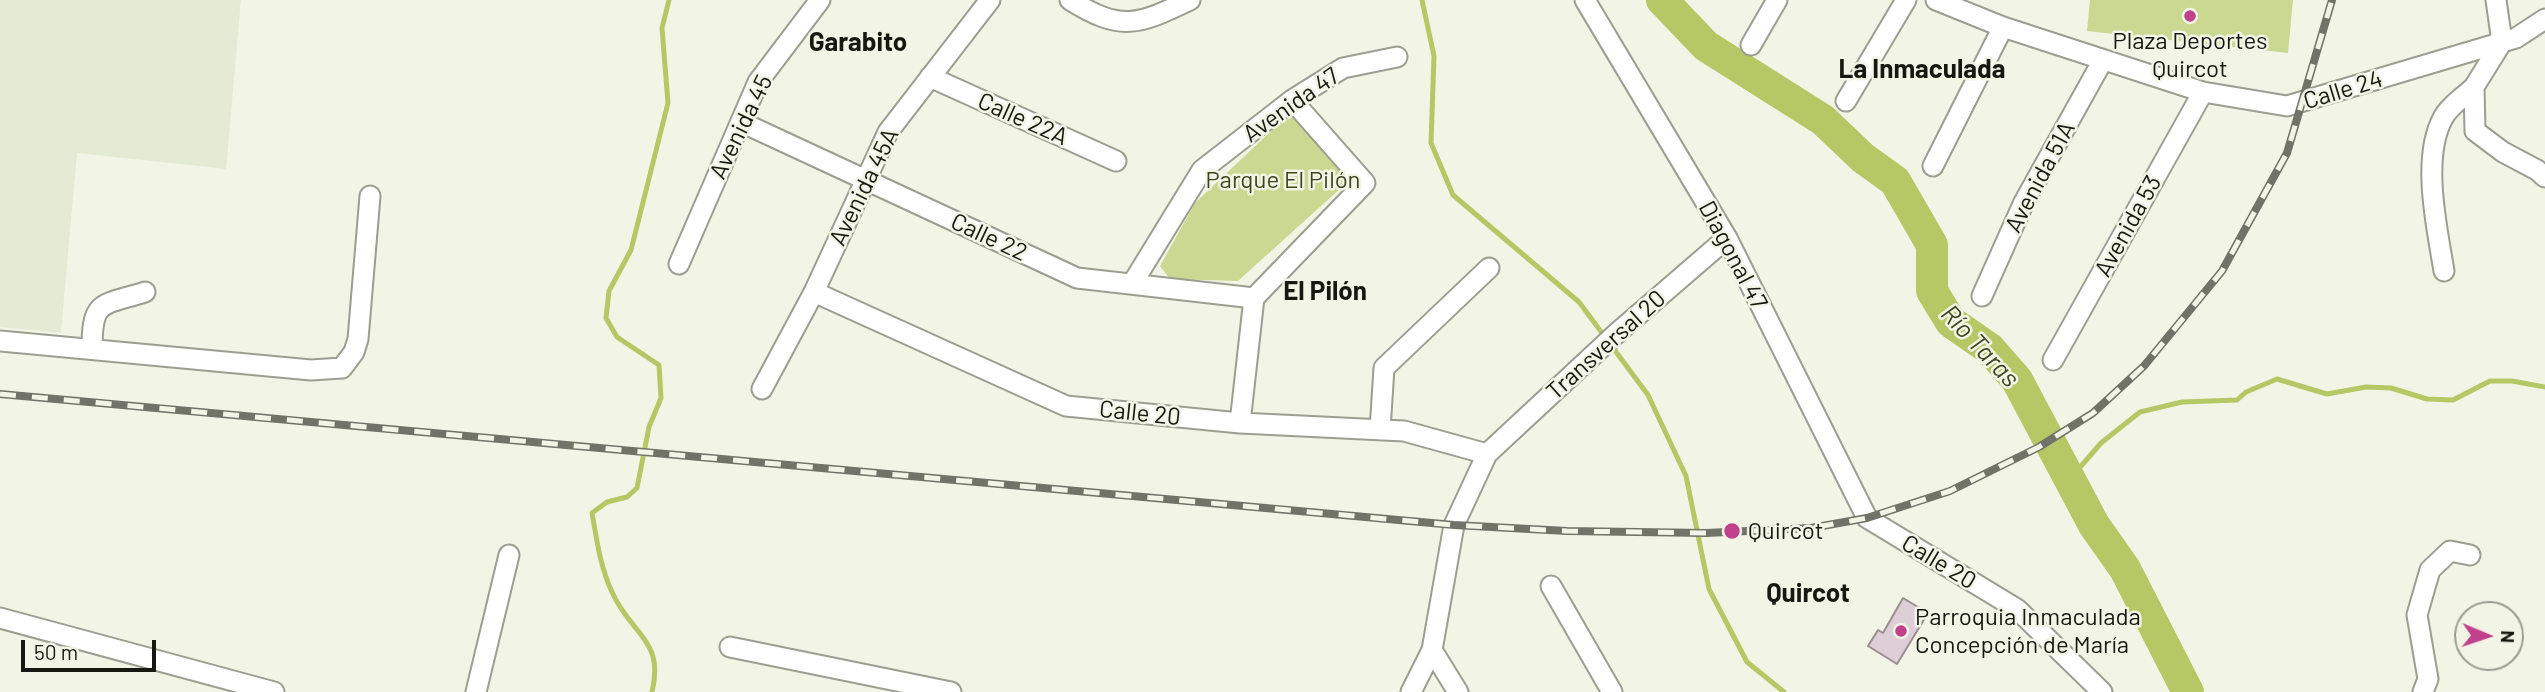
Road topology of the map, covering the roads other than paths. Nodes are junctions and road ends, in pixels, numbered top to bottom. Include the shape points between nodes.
1 (820, 0) edge
2 (990, 0) edge
3 (1070, 0) edge
4 (1190, 0) edge
5 (1584, 0) edge
6 (1777, 0) edge
7 (1906, 0) edge
8 (1936, 0) edge
9 (2496, 0) edge
10 (2545, 19) edge
11 (2003, 27) junction
12 (2502, 42) junction
13 (1751, 45) dead end
14 (1397, 57) dead end
15 (2103, 60) junction
16 (930, 77) junction
17 (2474, 86) junction
18 (2203, 92) junction
19 (1292, 100) junction
20 (1846, 101) dead end
21 (741, 122) junction
22 (1116, 161) dead end
23 (1933, 166) dead end
24 (2545, 177) edge
25 (864, 179) junction
26 (370, 195) dead end
27 (1727, 238) junction
28 (679, 264) dead end
29 (1489, 268) dead end
30 (2444, 271) dead end
31 (1132, 284) junction
32 (145, 292) dead end
33 (814, 292) junction
34 (1982, 296) dead end
35 (1254, 298) junction
36 (0, 341) edge
37 (92, 349) junction
38 (2053, 360) dead end
39 (762, 388) dead end
40 (1240, 423) junction
41 (1380, 430) junction
42 (1487, 454) junction
43 (1867, 518) joint
44 (509, 555) dead end
45 (2470, 555) dead end
46 (1551, 586) dead end
47 (0, 618) edge
48 (730, 647) dead end
49 (1432, 650) junction
50 (218, 685) edge
51 (274, 692) edge
52 (476, 692) edge
53 (951, 692) edge
54 (1410, 692) edge
55 (1458, 692) edge
56 (1612, 692) edge
57 (2102, 692) edge
58 (2423, 692) edge

1 - 21 street, Avenida 45 via 758,82
2 - 16 street, Avenida 45A
3 - 4 street via 1093,14 1131,24
5 - 27 street, Diagonal 47
6 - 13 street
7 - 20 street
8 - 11 street, Calle 24
9 - 12 street
10 - 12 street, Calle 24
11 - 15 street, Calle 24
11 - 23 street
12 - 17 street
12 - 18 street, Calle 24 via 2287,106
14 - 19 street, Avenida 47 via 1343,68
15 - 18 street, Calle 24
15 - 34 street, Avenida 51A via 2024,202
16 - 22 street, Calle 22A
16 - 25 street, Avenida 45A via 888,132
17 - 24 street via 2475,131
17 - 30 street via 2443,117 2434,152 2434,206
18 - 38 street, Avenida 53
19 - 31 street, Avenida 47 via 1202,170
19 - 35 street via 1365,183
21 - 25 street, Calle 22
21 - 28 street, Avenida 45
25 - 31 street, Calle 22 via 1077,278
25 - 33 street, Avenida 45A
26 - 37 street via 358,339 342,368 311,370
27 - 42 street, Transversal 20
27 - 43 street, Diagonal 47
29 - 41 street via 1384,368
31 - 35 street, Calle 22
32 - 37 street via 100,307 93,316
33 - 39 street, Avenida 45A
33 - 40 street, Calle 20 via 1066,406
35 - 40 street
36 - 37 street
40 - 41 street, Calle 20
41 - 42 street, Calle 20 via 1404,431
42 - 49 street via 1454,525
43 - 57 street, Calle 20 via 2017,609
44 - 52 street
45 - 58 street via 2450,551 2430,570 2417,615 2428,679
46 - 56 street
47 - 50 street
48 - 53 street
49 - 54 street
49 - 55 street
50 - 51 street

